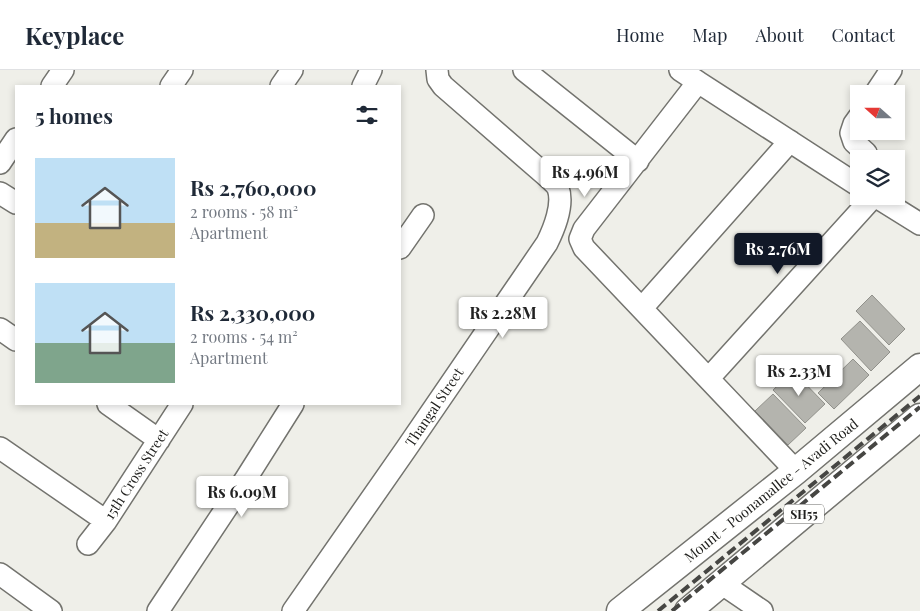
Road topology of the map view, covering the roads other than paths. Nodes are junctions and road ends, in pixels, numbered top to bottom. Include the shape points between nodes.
1 (63, 70) edge
2 (182, 70) edge
3 (292, 70) edge
4 (371, 70) edge
5 (437, 70) edge
6 (524, 70) edge
7 (680, 70) edge
8 (891, 70) edge
9 (698, 82) junction
10 (53, 85) edge
11 (172, 85) edge
12 (282, 85) edge
13 (364, 85) edge
14 (881, 85) edge
15 (15, 140) edge
16 (853, 140) edge
17 (790, 141) junction
18 (863, 150) edge
19 (638, 161) junction
20 (0, 163) edge
21 (850, 180) edge
22 (0, 193) edge
23 (15, 202) edge
24 (866, 205) edge
25 (889, 205) edge
26 (424, 215) dead end
27 (920, 224) edge
28 (401, 247) edge
29 (642, 308) junction
30 (0, 329) edge
31 (15, 339) edge
32 (920, 367) edge
33 (709, 378) junction
34 (109, 405) edge
35 (181, 405) edge
36 (292, 405) edge
37 (920, 417) edge
38 (160, 440) junction
39 (0, 448) edge
40 (796, 471) junction
41 (106, 521) junction
42 (88, 544) dead end
43 (0, 574) edge
44 (722, 583) junction
45 (51, 611) edge
46 (158, 611) edge
47 (293, 611) edge
48 (620, 611) edge
49 (688, 611) edge
50 (762, 611) edge

1 - 10 street
2 - 11 street
3 - 12 street
4 - 13 street
5 - 47 street, Thangal Street via 438,79 444,86 557,186 560,205 556,223 547,243
6 - 19 street
7 - 9 street
8 - 14 street
9 - 17 street
9 - 19 street
15 - 20 street
16 - 18 street
17 - 21 street
17 - 29 street
19 - 29 street via 584,229 580,239 584,248
22 - 23 street
24 - 33 street
25 - 27 street
26 - 28 street
29 - 33 street
30 - 31 street
32 - 40 main road, Mount - Poonamallee - Avadi Road / SH55
33 - 40 street
34 - 38 street
35 - 38 street, 15th Cross Street
36 - 46 street
37 - 44 main road, SH55
38 - 41 street, 15th Cross Street
39 - 41 street
40 - 48 main road, Mount - Poonamallee - Avadi Road / SH55
41 - 42 street, 15th Cross Street
43 - 45 street
44 - 49 main road, SH55
44 - 50 street

